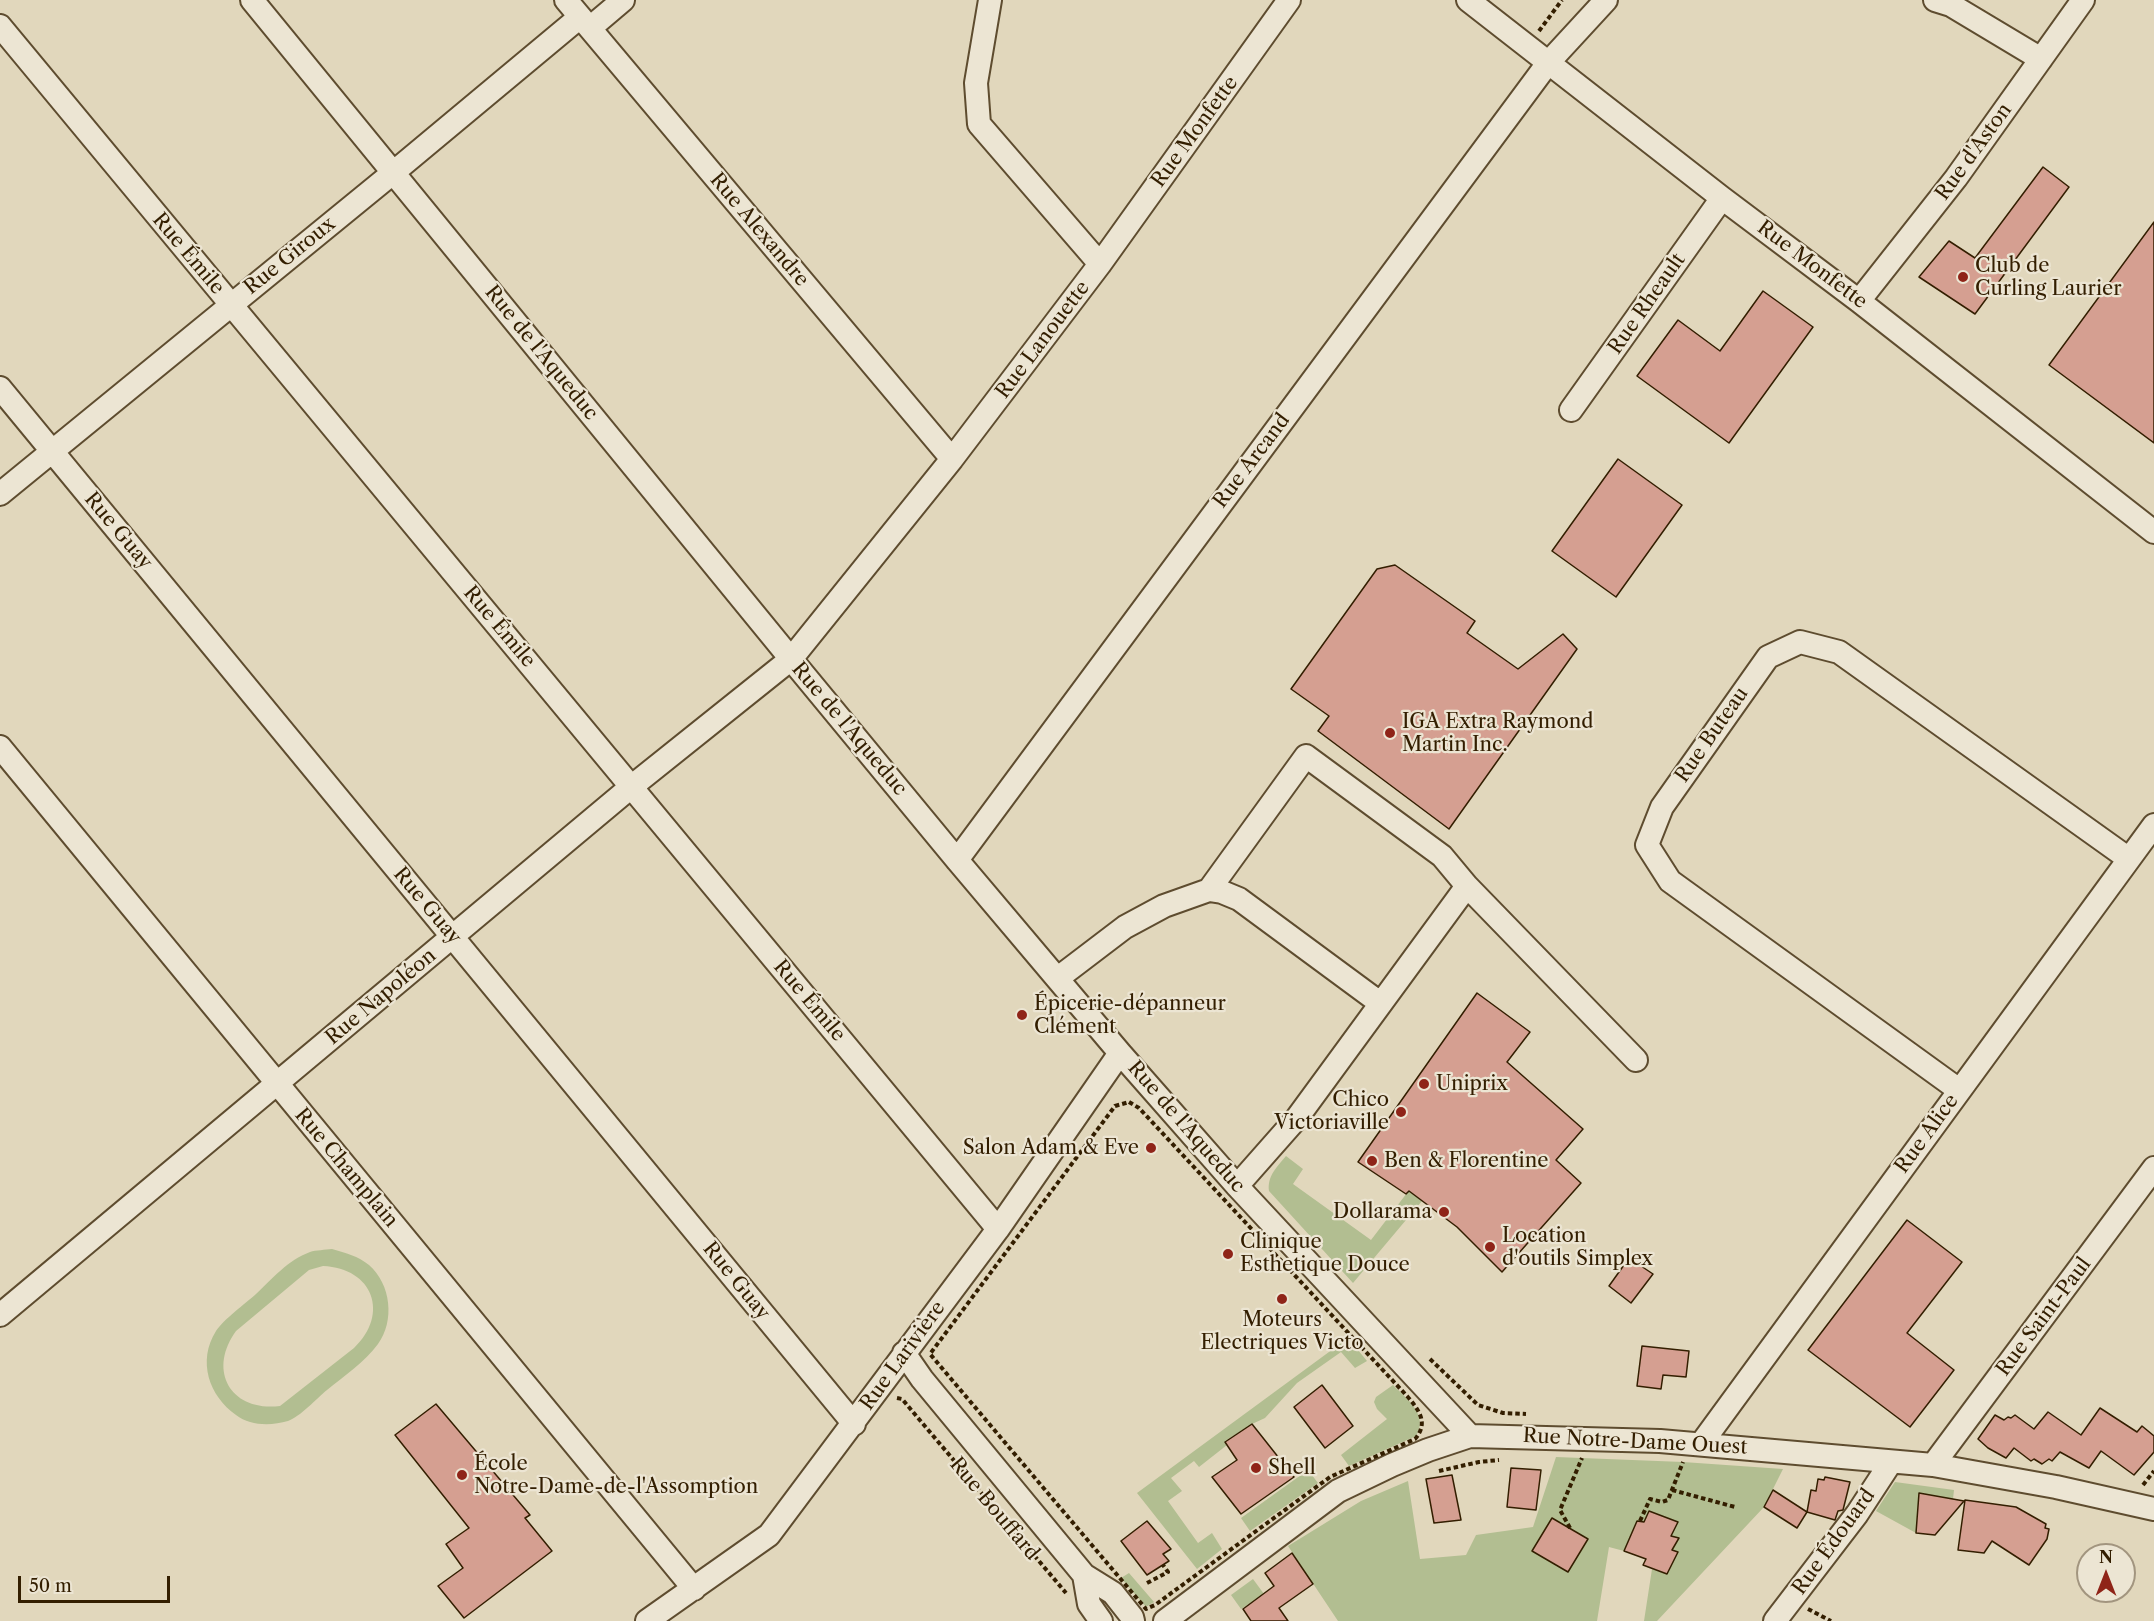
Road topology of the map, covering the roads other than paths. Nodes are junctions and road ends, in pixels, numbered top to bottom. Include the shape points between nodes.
1 (252, 0) edge
2 (623, 0) edge
3 (990, 0) edge
4 (1289, 0) edge
5 (1468, 0) edge
6 (1606, 0) edge
7 (1935, 0) edge
8 (2084, 0) edge
9 (579, 15) edge
10 (0, 26) edge
11 (2042, 59) junction
12 (1548, 63) junction
13 (394, 172) junction
14 (1722, 198) junction
15 (1100, 264) junction
16 (1859, 300) junction
17 (230, 304) junction
18 (0, 388) edge
19 (1571, 410) dead end
20 (52, 451) junction
21 (952, 459) junction
22 (0, 494) edge
23 (2154, 532) edge
24 (791, 658) junction
25 (0, 747) edge
26 (631, 787) junction
27 (2154, 825) edge
28 (2129, 859) junction
29 (957, 860) junction
30 (1467, 886) junction
31 (1209, 890) junction
32 (453, 937) junction
33 (1058, 978) junction
34 (1380, 1003) junction
35 (1120, 1053) junction
36 (1636, 1060) dead end
37 (277, 1084) junction
38 (1959, 1090) junction
39 (2154, 1168) edge
40 (1237, 1186) junction
41 (998, 1229) junction
42 (0, 1316) edge
43 (904, 1353) junction
44 (854, 1424) junction
45 (1470, 1436) junction
46 (1698, 1453) junction
47 (1891, 1462) junction
48 (1933, 1465) junction
49 (2149, 1498) edge
50 (1084, 1575) junction
51 (694, 1589) junction
52 (1790, 1615) edge
53 (647, 1621) edge
54 (1101, 1621) edge
55 (1133, 1621) edge
56 (1165, 1621) edge

1 - 13 street, Rue de l'Aqueduc
2 - 9 street, Rue Giroux
3 - 15 street, Rue Lanouette via 976,83 979,124
4 - 15 street, Rue Monfette
5 - 12 street, Rue Monfette
6 - 12 street, Rue Arcand
7 - 11 street via 1951,5
8 - 11 street, Rue d'Aston
9 - 13 street, Rue Giroux
9 - 21 street, Rue Alexandre
10 - 17 street, Rue Émile
11 - 16 street, Rue d'Aston via 1956,178
12 - 14 street, Rue Monfette
12 - 29 street, Rue Arcand
13 - 17 street, Rue Giroux
13 - 24 street, Rue de l'Aqueduc
14 - 16 street, Rue Monfette
14 - 19 street, Rue Rheault
15 - 21 street, Rue Lanouette
16 - 23 street, Rue Monfette
17 - 20 street, Rue Giroux
17 - 26 street, Rue Émile
18 - 20 street, Rue Guay
20 - 22 street, Rue Giroux
20 - 32 street, Rue Guay
21 - 24 street, Rue Lanouette
24 - 26 street, Rue Napoléon
24 - 29 street, Rue de l'Aqueduc
25 - 37 street, Rue Champlain
26 - 32 street, Rue Napoléon
26 - 41 street, Rue Émile
27 - 28 street, Rue Alice
28 - 38 street, Rue Alice
28 - 38 street, Rue Buteau via 1839,652 1800,642 1768,657 1662,807 1647,845 1670,881
29 - 33 street, Rue de l'Aqueduc
30 - 31 street via 1442,856 1306,756
30 - 34 street
30 - 36 street
31 - 33 street via 1164,906 1125,927
31 - 34 street via 1239,899
32 - 37 street, Rue Napoléon
32 - 44 street, Rue Guay
33 - 35 street, Rue de l'Aqueduc
34 - 40 street via 1297,1118
35 - 40 street, Rue de l'Aqueduc
35 - 41 street, Rue Larivière
37 - 42 street, Rue Napoléon
37 - 51 street, Rue Champlain
38 - 46 street, Rue Alice
39 - 48 street, Rue Saint-Paul
40 - 45 street, Rue de l'Aqueduc
41 - 43 street, Rue Larivière
43 - 44 street, Rue Larivière
43 - 50 street, Rue Bouffard
44 - 51 street, Rue Larivière via 769,1535
45 - 46 street, Rue Notre-Dame Ouest via 1589,1438
45 - 56 street, Rue Notre-Dame Ouest via 1428,1450 1338,1491
46 - 47 street, Rue Notre-Dame Ouest
47 - 48 street, Rue Notre-Dame Ouest
47 - 52 street, Rue Édouard
48 - 49 street, Rue Notre-Dame Ouest
50 - 54 street, Rue Bouffard via 1089,1604
50 - 55 street, Rue Bouffard via 1113,1593
51 - 53 street, Rue Larivière

